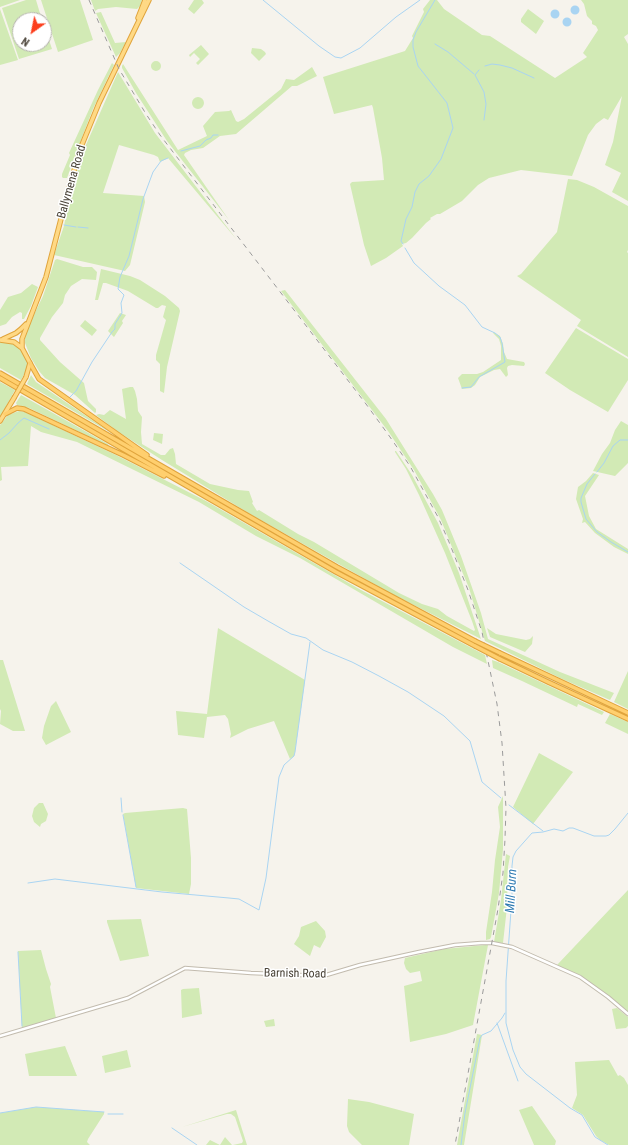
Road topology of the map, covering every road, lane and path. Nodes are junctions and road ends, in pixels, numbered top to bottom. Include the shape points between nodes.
1 (145, 0) edge
2 (149, 0) edge
3 (127, 47) junction
4 (28, 321) junction
5 (0, 340) edge
6 (22, 348) junction
7 (30, 363) junction
8 (0, 373) edge
9 (0, 378) edge
10 (5, 414) junction
11 (0, 421) edge
12 (188, 481) junction
13 (209, 499) junction
14 (616, 711) junction
15 (628, 713) edge
16 (628, 718) edge
17 (628, 1014) edge
18 (0, 1036) edge

1 - 3 highway, Ballymena Road
2 - 3 highway, Ballymena Road
3 - 4 highway, Ballymena Road via 99,103 81,147 46,276
4 - 5 highway, Ballymena Road via 21,330
4 - 6 highway, Ballymena Road
5 - 6 highway via 14,342
6 - 7 highway
7 - 10 highway, bridge via 26,377
7 - 12 highway via 39,380 134,447
8 - 12 highway
9 - 13 highway
10 - 11 highway
10 - 13 highway via 17,408 24,409
12 - 14 highway, bridge via 337,567 475,641
13 - 14 highway, bridge via 336,572 475,646 600,706
14 - 15 highway
14 - 16 highway
17 - 18 street, Barnish Road via 580,977 509,946 492,943 449,946 385,959 320,977 185,968 128,998

